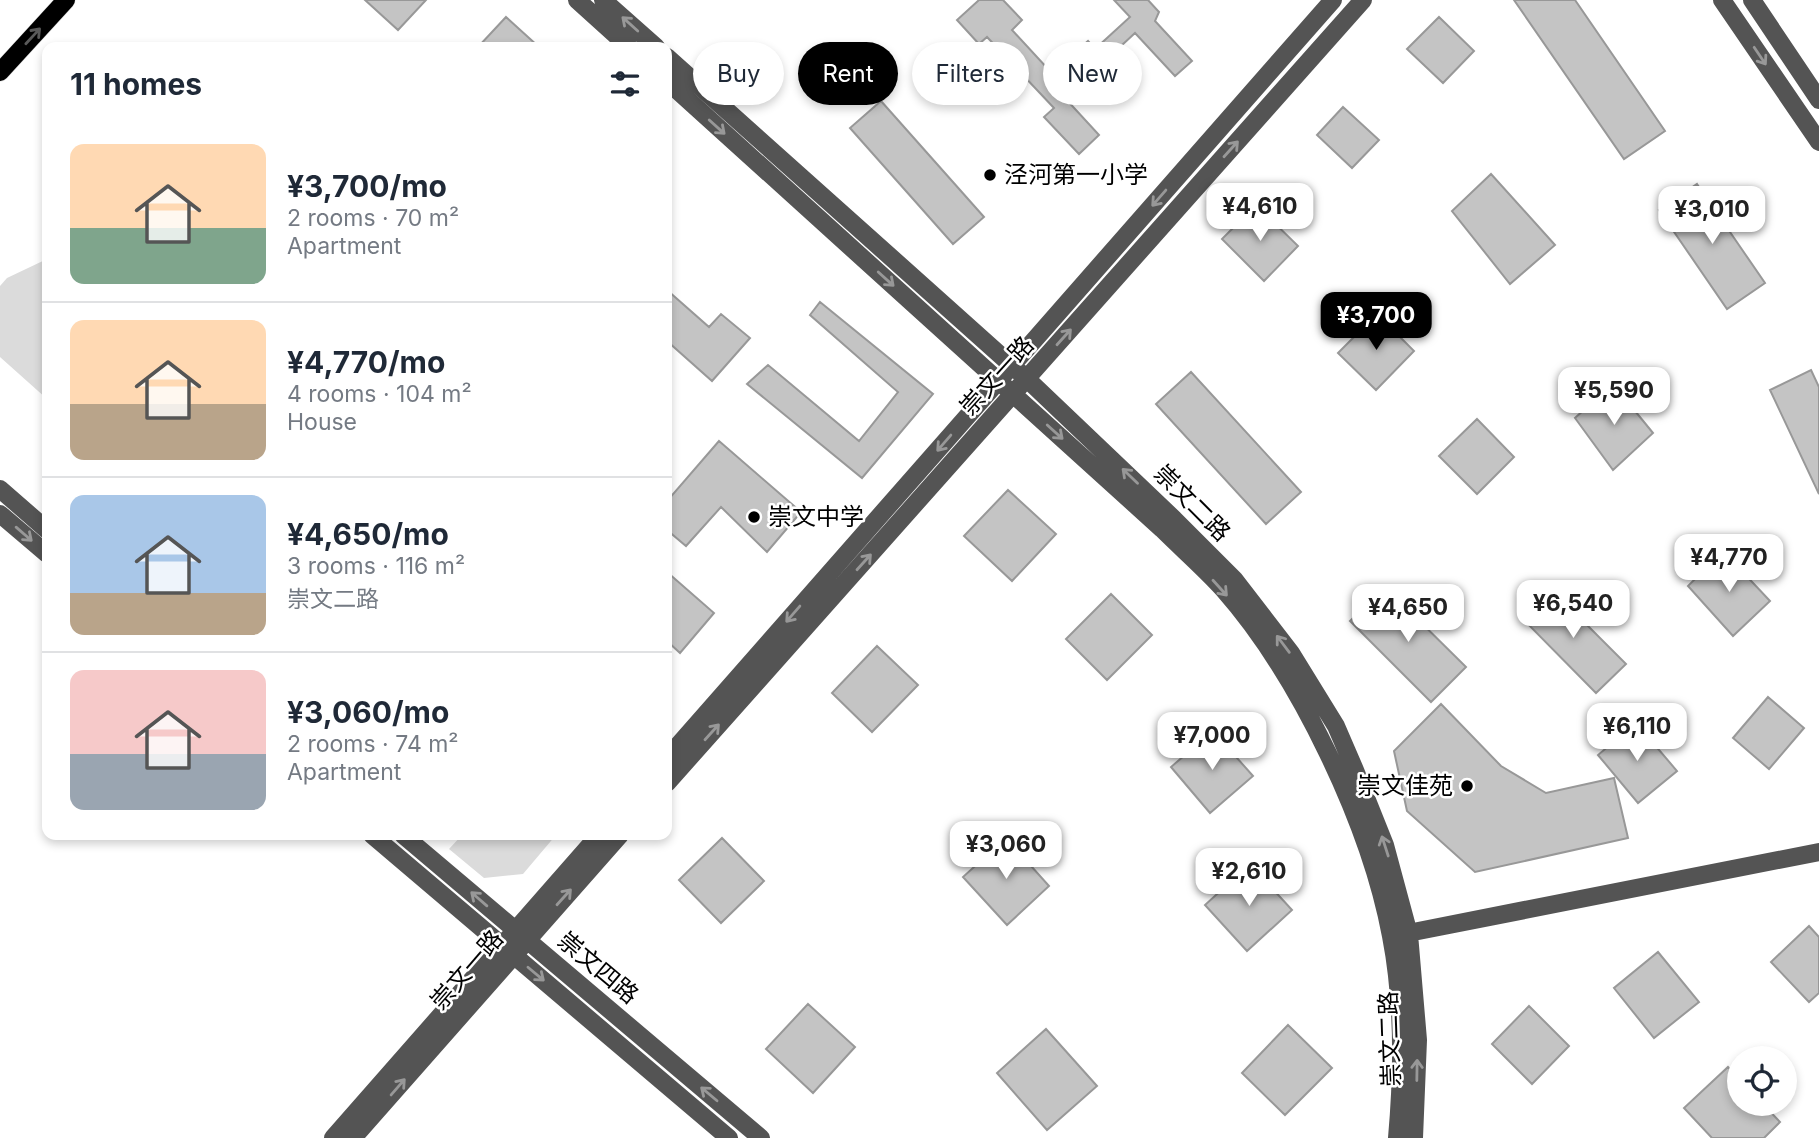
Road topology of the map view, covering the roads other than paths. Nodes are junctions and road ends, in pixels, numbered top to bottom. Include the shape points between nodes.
1 (66, 0) edge
2 (577, 0) edge
3 (603, 0) edge
4 (1333, 0) edge
5 (1363, 0) edge
6 (1722, 0) edge
7 (1752, 0) edge
8 (623, 42) edge
9 (650, 42) edge
10 (672, 61) edge
11 (0, 72) edge
12 (672, 86) edge
13 (1819, 100) edge
14 (1819, 142) edge
15 (1012, 365) junction
16 (1027, 379) junction
17 (998, 381) junction
18 (1013, 395) junction
19 (0, 489) edge
20 (0, 513) edge
21 (42, 526) edge
22 (42, 550) edge
23 (672, 752) edge
24 (672, 777) edge
25 (378, 840) edge
26 (410, 840) edge
27 (595, 840) edge
28 (615, 840) edge
29 (1819, 852) edge
30 (521, 935) junction
31 (1400, 935) junction
32 (507, 950) junction
33 (332, 1138) edge
34 (353, 1138) edge
35 (729, 1138) edge
36 (761, 1138) edge
37 (1397, 1138) edge
38 (1414, 1138) edge

11 -> 1 main road
2 - 8 street
9 -> 3 street
4 -> 15 street, 崇文一路
16 -> 5 street, 崇文一路
6 -> 14 street
7 - 13 street
10 - 15 street, 崇文二路
12 -> 17 street, 崇文二路
15 - 16 street, 崇文二路
15 - 17 street, 崇文一路
16 - 18 street, 崇文一路
31 -> 16 street, 崇文二路 via 1385,845 1336,726 1291,653 1234,579
17 - 18 street, 崇文二路
17 -> 23 street, 崇文一路
24 -> 18 street, 崇文一路
18 -> 31 street, 崇文二路 via 1223,590 1276,659 1320,737
19 - 21 street
20 -> 22 street
25 - 32 street, 崇文四路
30 -> 26 street, 崇文四路
27 - 30 street, 崇文一路
30 -> 28 street, 崇文一路
29 - 31 street
30 - 32 street, 崇文一路
36 -> 30 street, 崇文四路
31 - 37 street, 崇文二路 via 1402,1075
38 -> 31 street, 崇文二路 via 1418,1040
32 - 33 street, 崇文一路
34 -> 32 street, 崇文一路
32 -> 35 street, 崇文四路

